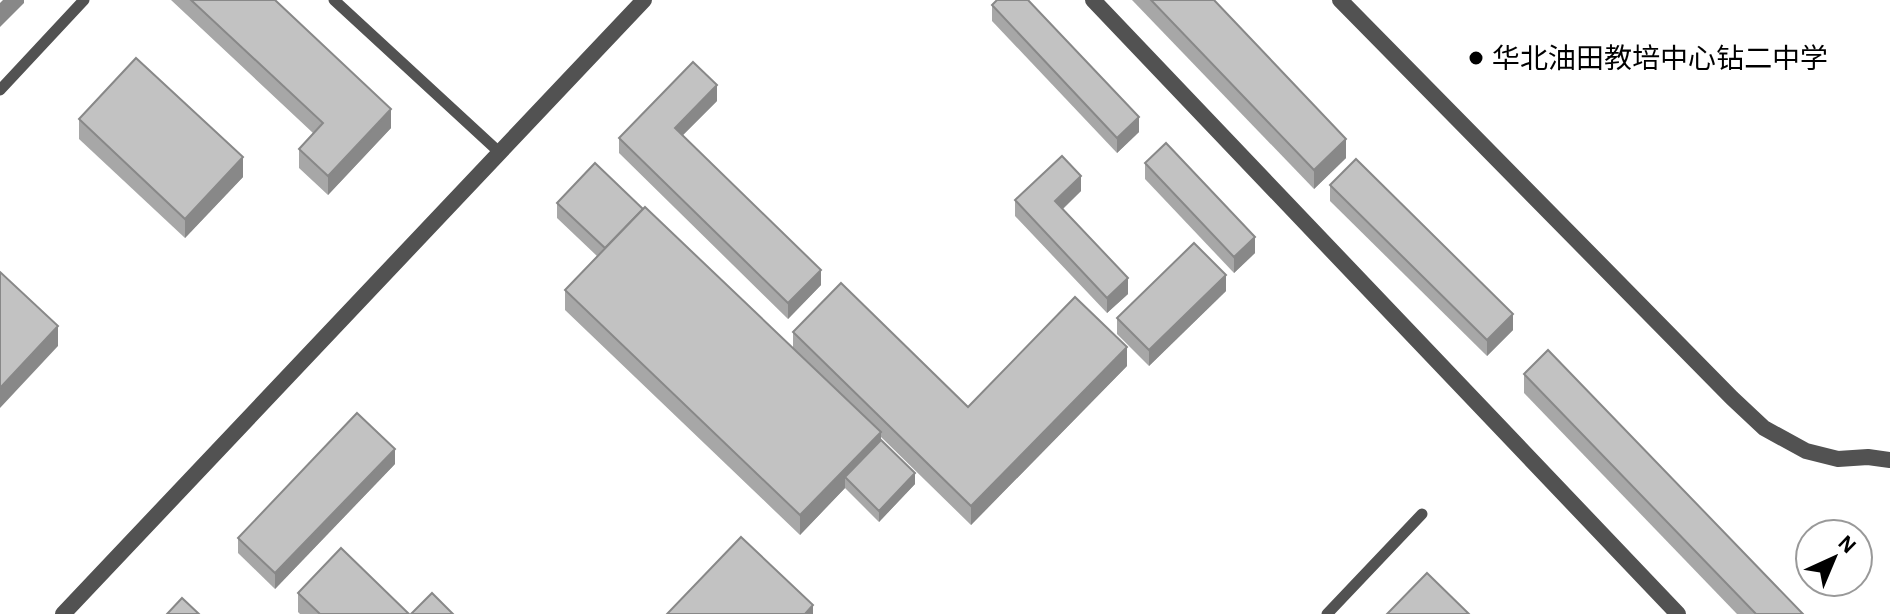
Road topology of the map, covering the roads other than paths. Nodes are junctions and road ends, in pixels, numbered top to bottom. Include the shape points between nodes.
1 (84, 0) edge
2 (334, 0) edge
3 (644, 0) edge
4 (1093, 0) edge
5 (1340, 0) edge
6 (0, 90) edge
7 (499, 152) junction
8 (1890, 460) edge
9 (1422, 514) dead end
10 (63, 614) edge
11 (1327, 614) edge
12 (1678, 614) edge

1 - 6 lane
2 - 7 lane
3 - 7 street
4 - 12 street
5 - 8 street via 1764,428 1806,451 1838,459
7 - 10 street
9 - 11 lane

